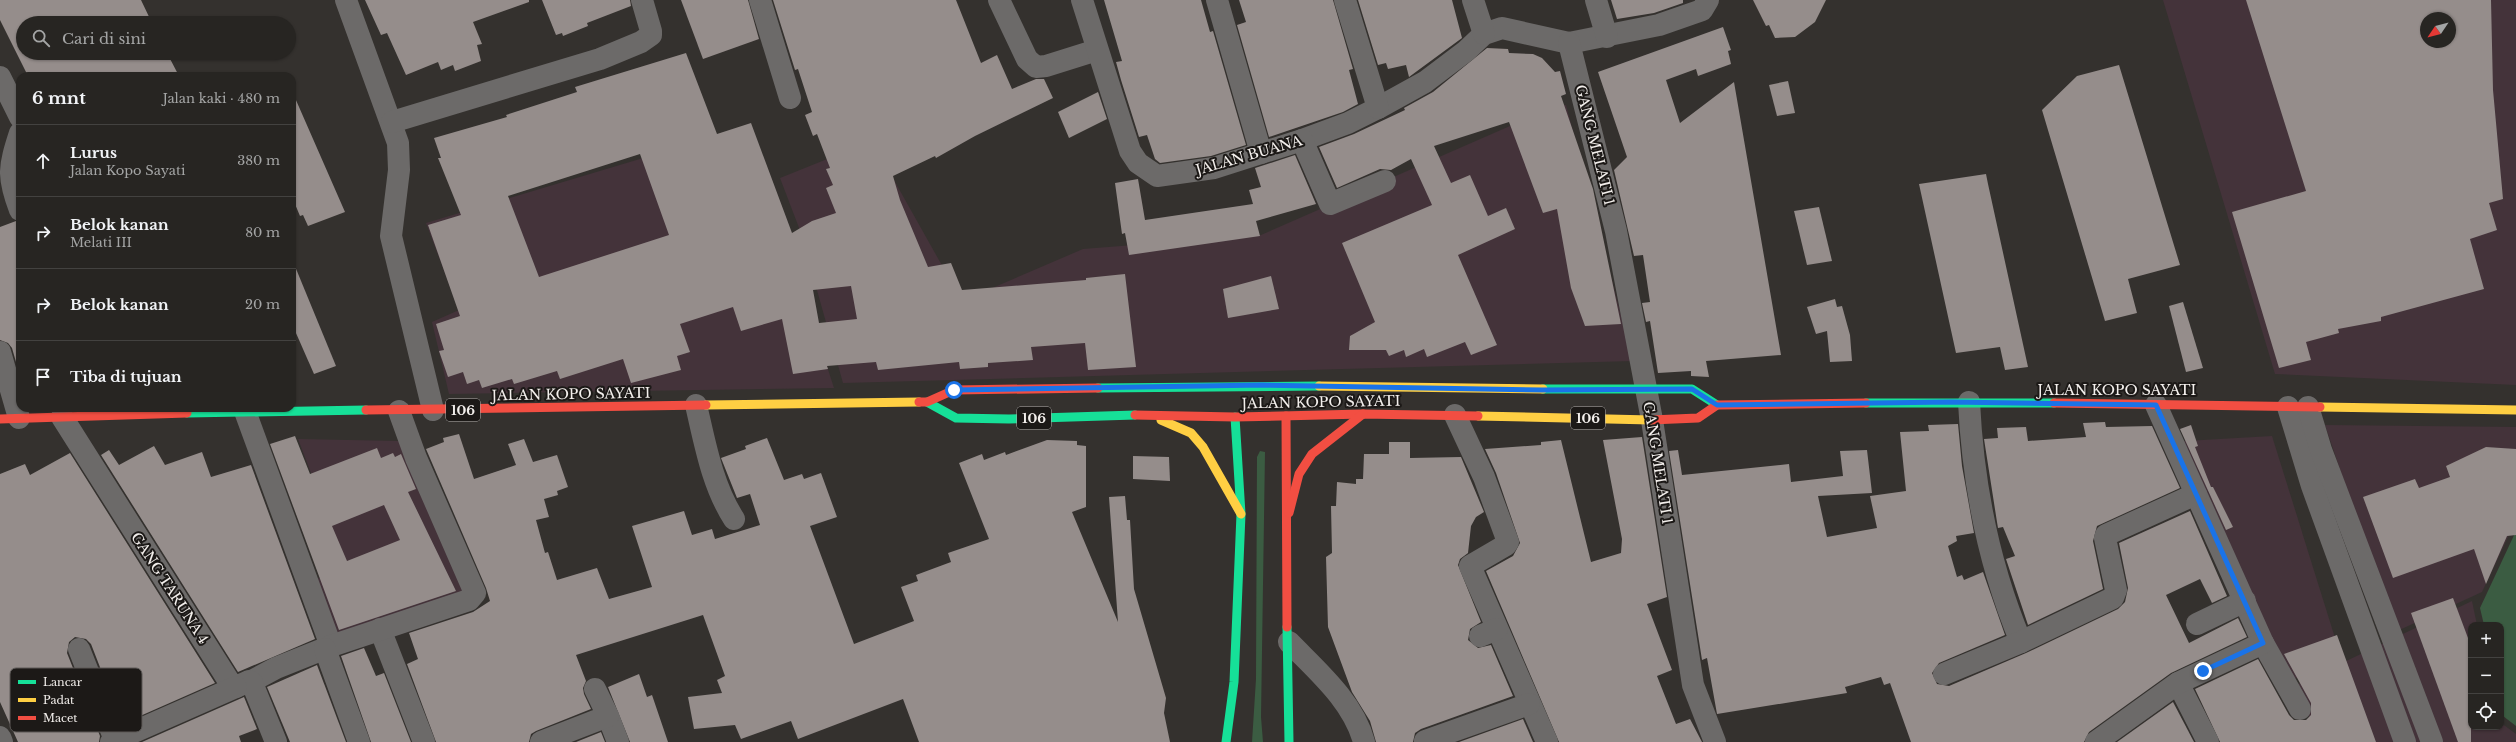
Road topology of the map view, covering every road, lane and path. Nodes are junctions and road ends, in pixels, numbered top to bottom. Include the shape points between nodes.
1 (346, 0) edge
2 (642, 0) edge
3 (760, 0) edge
4 (1000, 0) edge
5 (1082, 0) edge
6 (1217, 0) edge
7 (1345, 0) edge
8 (1473, 0) edge
9 (1596, 0) edge
10 (1708, 0) edge
11 (1484, 34) junction
12 (1607, 37) junction
13 (1569, 43) junction
14 (1097, 50) junction
15 (0, 77) edge
16 (790, 98) dead end
17 (1378, 108) junction
18 (16, 109) edge
19 (392, 122) junction
20 (1302, 140) junction
21 (16, 145) edge
22 (1261, 153) junction
23 (1385, 181) dead end
24 (16, 200) edge
25 (0, 352) edge
26 (1646, 390) junction
27 (927, 402) junction
28 (1969, 402) junction
29 (696, 404) junction
30 (1717, 405) junction
31 (2156, 405) junction
32 (2298, 407) junction
33 (433, 410) junction
34 (2516, 410) edge
35 (399, 411) junction
36 (86, 412) edge
37 (1286, 412) junction
38 (246, 414) junction
39 (1236, 414) junction
40 (1363, 414) junction
41 (1144, 415) junction
42 (1455, 415) junction
43 (62, 417) junction
44 (9, 419) edge
45 (1652, 420) junction
46 (2196, 494) junction
47 (1241, 514) junction
48 (734, 519) dead end
49 (1285, 527) junction
50 (2245, 601) junction
51 (2384, 617) junction
52 (2197, 624) dead end
53 (2363, 625) junction
54 (380, 629) junction
55 (1289, 642) junction
56 (2021, 642) junction
57 (2263, 643) junction
58 (328, 648) junction
59 (79, 649) dead end
60 (86, 668) edge
61 (1944, 674) dead end
62 (2178, 683) junction
63 (243, 684) junction
64 (595, 689) dead end
65 (1529, 704) junction
66 (2300, 710) dead end
67 (2422, 713) junction
68 (608, 716) junction
69 (2398, 721) junction
70 (142, 728) edge
71 (134, 732) edge
72 (0, 737) edge
73 (563, 739) edge
74 (113, 741) edge
75 (2, 742) edge
76 (276, 742) edge
77 (359, 742) edge
78 (424, 742) edge
79 (541, 742) edge
80 (618, 742) edge
81 (1226, 742) edge
82 (1289, 742) edge
83 (1364, 742) edge
84 (1425, 742) edge
85 (1547, 742) edge
86 (1716, 742) edge
87 (2096, 742) edge
88 (2208, 742) edge
89 (2405, 742) edge
90 (2432, 742) edge

1 - 19 street
2 - 19 street via 651,35 641,42 586,64
3 - 16 street
4 - 14 street via 1027,59 1036,67
5 - 14 street, JALAN BUANA
6 - 22 street
7 - 17 street
8 - 11 street
9 - 12 street
10 - 12 street via 1702,10 1696,13 1660,25
11 - 13 street via 1502,28
11 - 17 street, JALAN BUANA via 1425,82
12 - 13 street
13 - 26 street, GANG MELATI 1 via 1616,231
14 - 22 street, JALAN BUANA via 1130,151 1147,171 1157,176 1169,176 1214,168
15 - 18 street
17 - 20 street, JALAN BUANA via 1348,123
19 - 33 street via 398,143 399,170 392,211 391,236
20 - 22 street, JALAN BUANA
20 - 23 street via 1330,204
21 - 24 street via 11,161 10,177
25 - 44 street
26 - 27 main road, JALAN KOPO SAYATI / 106 via 954,390
26 - 30 main road, JALAN KOPO SAYATI / 106 via 1692,389
26 - 45 street, GANG MELATI 1
27 - 29 main road, JALAN KOPO SAYATI / 106
27 - 41 main road, JALAN KOPO SAYATI / 106 via 956,418
28 - 30 main road, JALAN KOPO SAYATI
28 - 31 main road, JALAN KOPO SAYATI
28 - 56 street via 1977,491 1997,578
29 - 33 main road, JALAN KOPO SAYATI / 106
29 - 48 street via 712,468 724,501
30 - 45 main road, JALAN KOPO SAYATI / 106 via 1698,418
31 - 32 main road, JALAN KOPO SAYATI
31 - 46 street
32 - 34 main road, JALAN KOPO SAYATI
32 - 51 street via 2321,450
32 - 53 street via 2312,486
33 - 35 main road, JALAN KOPO SAYATI / 106
35 - 38 main road, JALAN KOPO SAYATI / 106
35 - 54 street via 416,458 475,593 469,600
36 - 38 main road, JALAN KOPO SAYATI / 106
36 - 43 main road, JALAN KOPO SAYATI / 106
37 - 39 main road, JALAN KOPO SAYATI / 106
37 - 40 main road, JALAN KOPO SAYATI / 106
37 - 49 main road
38 - 58 street
39 - 41 main road, JALAN KOPO SAYATI / 106
39 - 47 main road
40 - 42 main road, JALAN KOPO SAYATI / 106
40 - 49 main road via 1312,454 1299,474
41 - 47 main road via 1177,425 1191,433 1203,447
42 - 45 main road, JALAN KOPO SAYATI / 106
42 - 65 street via 1470,444 1507,537 1506,545 1470,566 1489,633
43 - 44 main road, JALAN KOPO SAYATI / 106
43 - 63 street, GANG TARUNA 4 via 232,686
45 - 86 street, GANG MELATI 1 via 1693,685
46 - 50 street
46 - 56 street via 2106,535 2116,590 2113,598
47 - 81 main road via 1234,682
49 - 55 main road
50 - 52 street
50 - 57 street
51 - 53 street
51 - 67 street
53 - 69 street
54 - 58 street
54 - 78 street
55 - 82 main road
55 - 83 street via 1327,681 1353,715
56 - 61 street
57 - 62 street
57 - 66 street
58 - 63 street
58 - 77 street
59 - 60 street
62 - 87 street
62 - 88 street
63 - 70 street
63 - 76 street, GANG TARUNA 4
64 - 68 street
65 - 84 street
65 - 85 street
67 - 69 street
67 - 90 street
68 - 73 street
68 - 80 street
69 - 89 street
71 - 74 street
72 - 75 street
73 - 79 street

